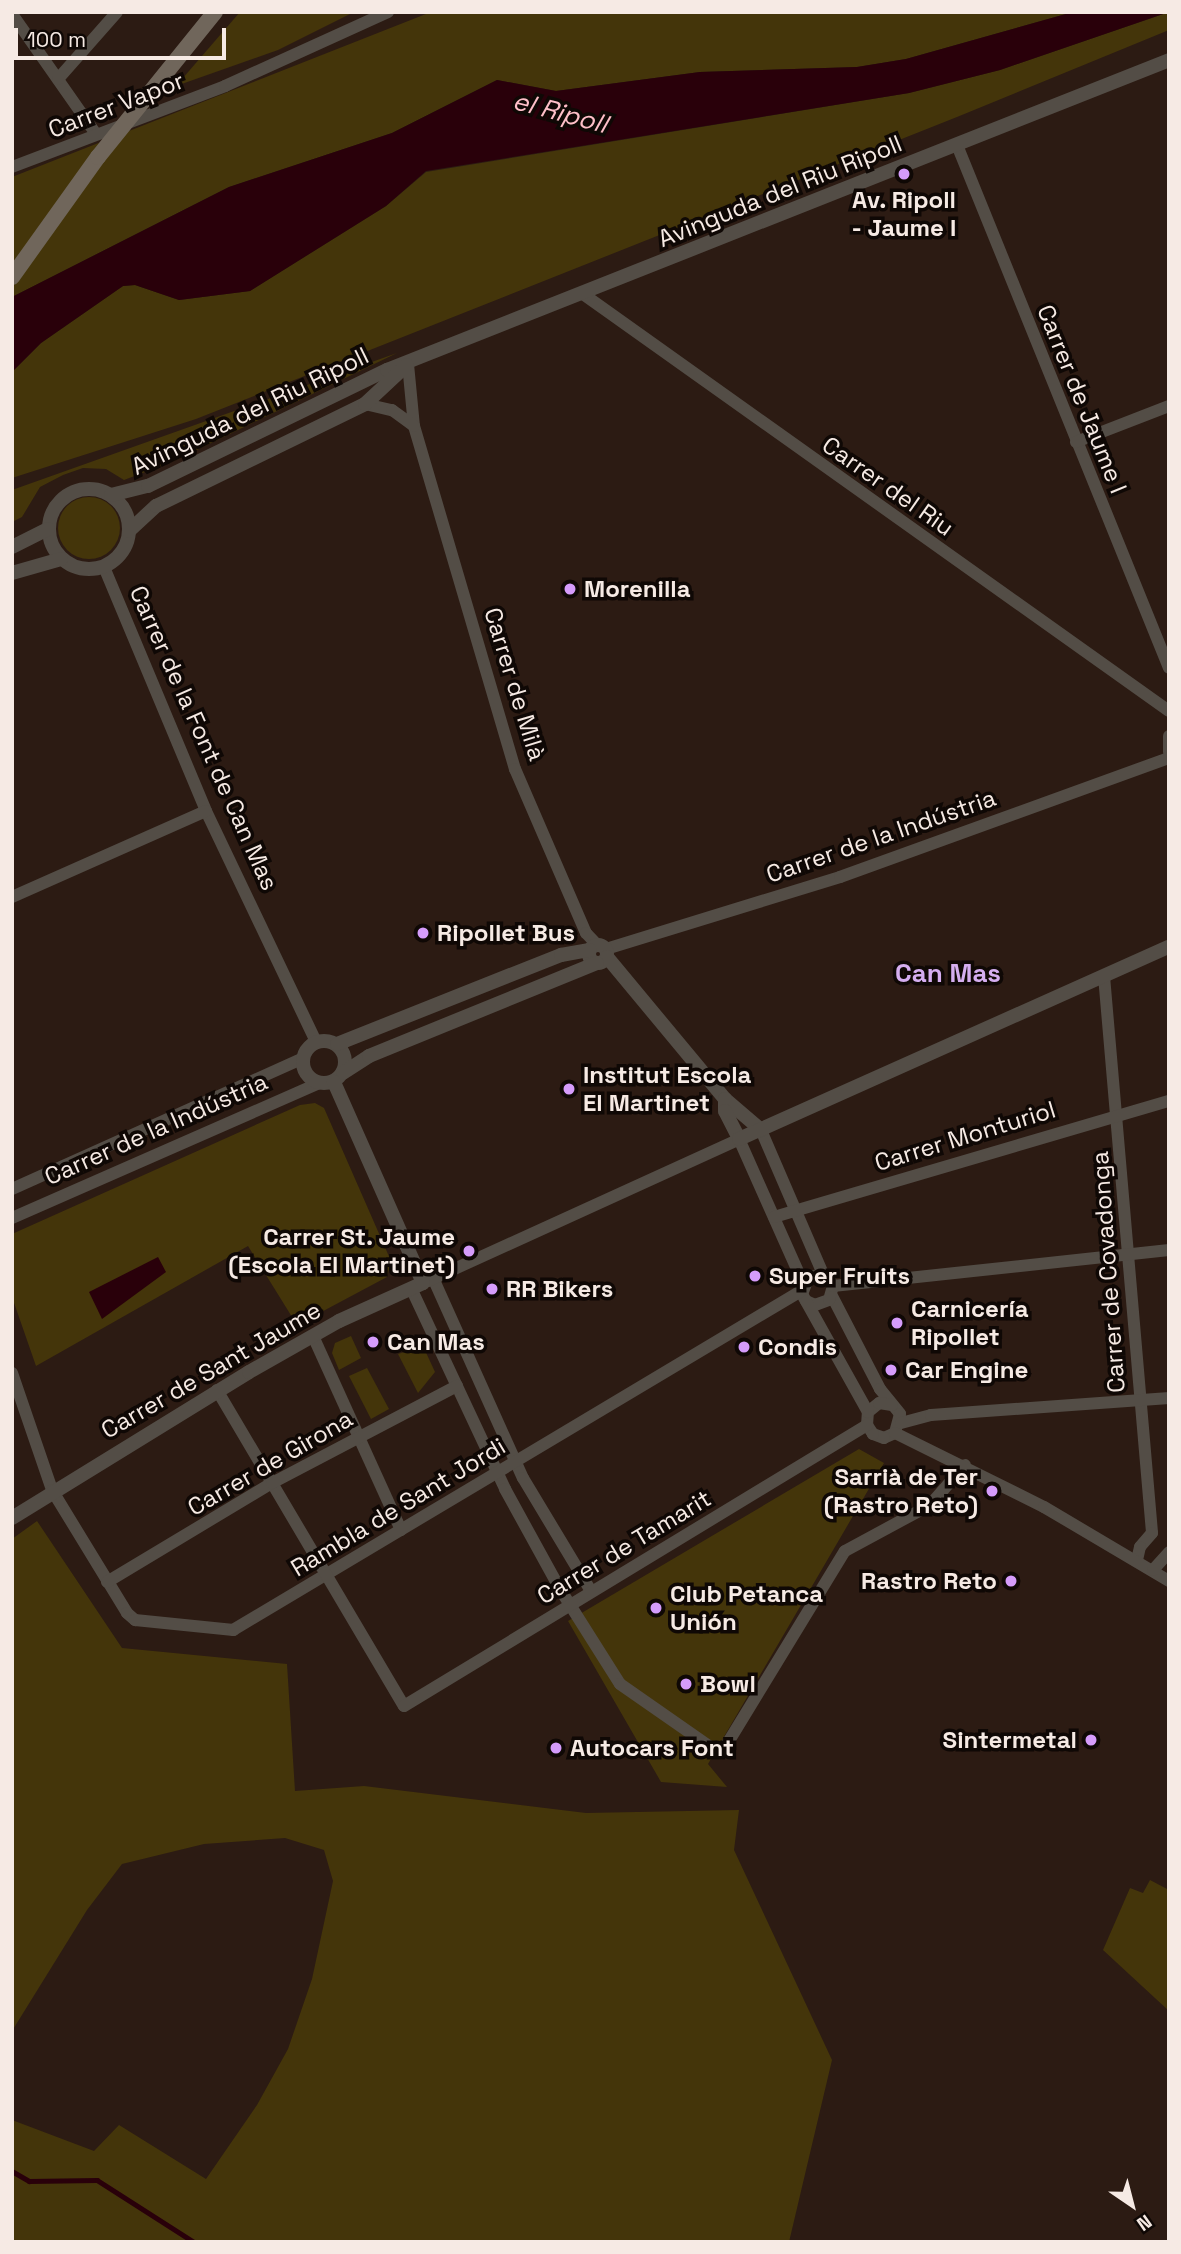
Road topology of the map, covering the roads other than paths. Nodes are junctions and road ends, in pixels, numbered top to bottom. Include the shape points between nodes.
1 (117, 12) edge
2 (215, 12) edge
3 (388, 12) edge
4 (12, 14) edge
5 (1169, 60) edge
6 (58, 79) junction
7 (96, 134) junction
8 (957, 145) junction
9 (12, 167) edge
10 (12, 276) edge
11 (583, 294) junction
12 (408, 364) junction
13 (365, 404) junction
14 (1169, 406) edge
15 (414, 426) junction
16 (1076, 442) junction
17 (111, 495) junction
18 (48, 528) junction
19 (129, 531) junction
20 (12, 547) edge
21 (61, 559) junction
22 (104, 567) junction
23 (12, 573) edge
24 (1169, 668) edge
25 (1169, 711) edge
26 (1169, 736) edge
27 (1169, 752) edge
28 (1169, 758) edge
29 (206, 811) junction
30 (12, 897) edge
31 (1169, 947) edge
32 (599, 953) junction
33 (1104, 976) junction
34 (316, 1042) junction
35 (337, 1044) junction
36 (303, 1058) junction
37 (332, 1079) junction
38 (725, 1098) junction
39 (1169, 1101) edge
40 (1117, 1113) junction
41 (761, 1130) junction
42 (739, 1139) junction
43 (12, 1189) edge
44 (795, 1209) junction
45 (774, 1217) junction
46 (12, 1218) edge
47 (1169, 1250) edge
48 (1126, 1254) junction
49 (823, 1274) junction
50 (423, 1283) junction
51 (803, 1291) junction
52 (833, 1291) junction
53 (313, 1336) junction
54 (12, 1373) edge
55 (457, 1386) junction
56 (217, 1390) junction
57 (1169, 1398) edge
58 (1139, 1400) junction
59 (892, 1405) junction
60 (867, 1419) junction
61 (898, 1428) junction
62 (358, 1437) junction
63 (515, 1461) junction
64 (965, 1465) junction
65 (498, 1472) junction
66 (272, 1483) junction
67 (52, 1490) junction
68 (14, 1514) edge
69 (401, 1530) junction
70 (1169, 1552) edge
71 (1137, 1560) junction
72 (1153, 1570) junction
73 (326, 1574) junction
74 (1169, 1581) edge
75 (107, 1582) junction
76 (591, 1591) junction
77 (570, 1604) junction

1 - 6 street
2 - 10 main road
3 - 7 street, Carrer Vapor via 225,86
4 - 6 street
5 - 8 street, Avinguda del Riu Ripoll
6 - 7 street
7 - 9 street, Carrer Vapor
8 - 11 street, Avinguda del Riu Ripoll
8 - 16 street, Carrer de Jaume I
11 - 12 street, Avinguda del Riu Ripoll
11 - 25 street, Carrer del Riu
12 - 13 street, Avinguda del Riu Ripoll
12 - 15 street, Carrer de Milà
12 - 17 street, Avinguda del Riu Ripoll via 362,381 148,486
13 - 15 street via 392,410
13 - 19 street, Avinguda del Riu Ripoll via 156,506
14 - 16 street
15 - 32 street, Carrer de Milà via 515,768 586,933
16 - 24 street, Carrer de Jaume I
17 - 18 street via 88,489 64,497
17 - 19 street via 125,510
18 - 20 street
18 - 21 street
19 - 22 street via 122,552
21 - 22 street via 82,569
21 - 23 street
22 - 29 street, Carrer de la Font de Can Mas
26 - 27 street
28 - 32 street, Carrer de la Indústria via 841,877
29 - 30 street
29 - 34 street, Carrer de la Font de Can Mas
31 - 33 street, Carrer de Sant Jaume
32 - 35 street, Carrer de la Indústria via 561,955
32 - 37 street, Carrer de la Indústria via 369,1056
32 - 38 street, Carrer de Milà
33 - 40 street, Carrer de Covadonga
33 - 41 street, Carrer de Sant Jaume
34 - 35 street
34 - 36 street
35 - 37 street via 346,1059
36 - 37 street via 307,1075
36 - 43 street, Carrer de la Indústria
37 - 46 street, Carrer de la Indústria
37 - 50 street
38 - 41 street, Carrer de Milà
38 - 42 street, Carrer de Milà via 725,1111
39 - 40 street, Carrer Monturiol
40 - 44 street, Carrer Monturiol
40 - 48 street, Carrer de Covadonga
41 - 42 street, Carrer de Sant Jaume
41 - 44 street
42 - 45 street
42 - 50 street, Carrer de Sant Jaume via 699,1163 453,1274
44 - 45 street, Carrer Monturiol
44 - 49 street
45 - 51 street
47 - 48 street
48 - 52 street
48 - 58 street, Carrer de Covadonga
49 - 51 street via 809,1276
49 - 52 street
50 - 53 street, Carrer de Sant Jaume
50 - 55 street
50 - 63 street
51 - 52 street via 820,1305
51 - 60 street
51 - 63 street, Rambla de Sant Jordi
52 - 59 street
53 - 56 street, Carrer de Sant Jaume
53 - 62 street
54 - 67 street, Rambla de Sant Jordi
55 - 62 street, Carrer de Girona
55 - 65 street
56 - 66 street
56 - 67 street, Carrer de Sant Jaume
57 - 58 street
58 - 61 street via 931,1415
58 - 71 street, Carrer de Covadonga via 1152,1533 1140,1547
59 - 60 street, Carrer de Tamarit via 879,1403
59 - 61 street
60 - 61 street via 878,1437
60 - 76 street, Carrer de Tamarit
61 - 64 street
62 - 66 street, Carrer de Girona
62 - 69 street
63 - 65 street, Rambla de Sant Jordi
63 - 76 street
64 - 71 street
64 - 77 street via 930,1506 845,1551 724,1749 716,1751 620,1684
65 - 69 street, Rambla de Sant Jordi
65 - 77 street
66 - 73 street
66 - 75 street, Carrer de Girona
67 - 68 street, Carrer de Sant Jaume
67 - 75 street, Rambla de Sant Jordi
69 - 73 street, Rambla de Sant Jordi
70 - 72 street
71 - 72 street
72 - 74 street
73 - 75 street, Rambla de Sant Jordi via 233,1630 135,1620
73 - 77 street, Carrer de Tamarit via 404,1706
76 - 77 street, Carrer de Tamarit

